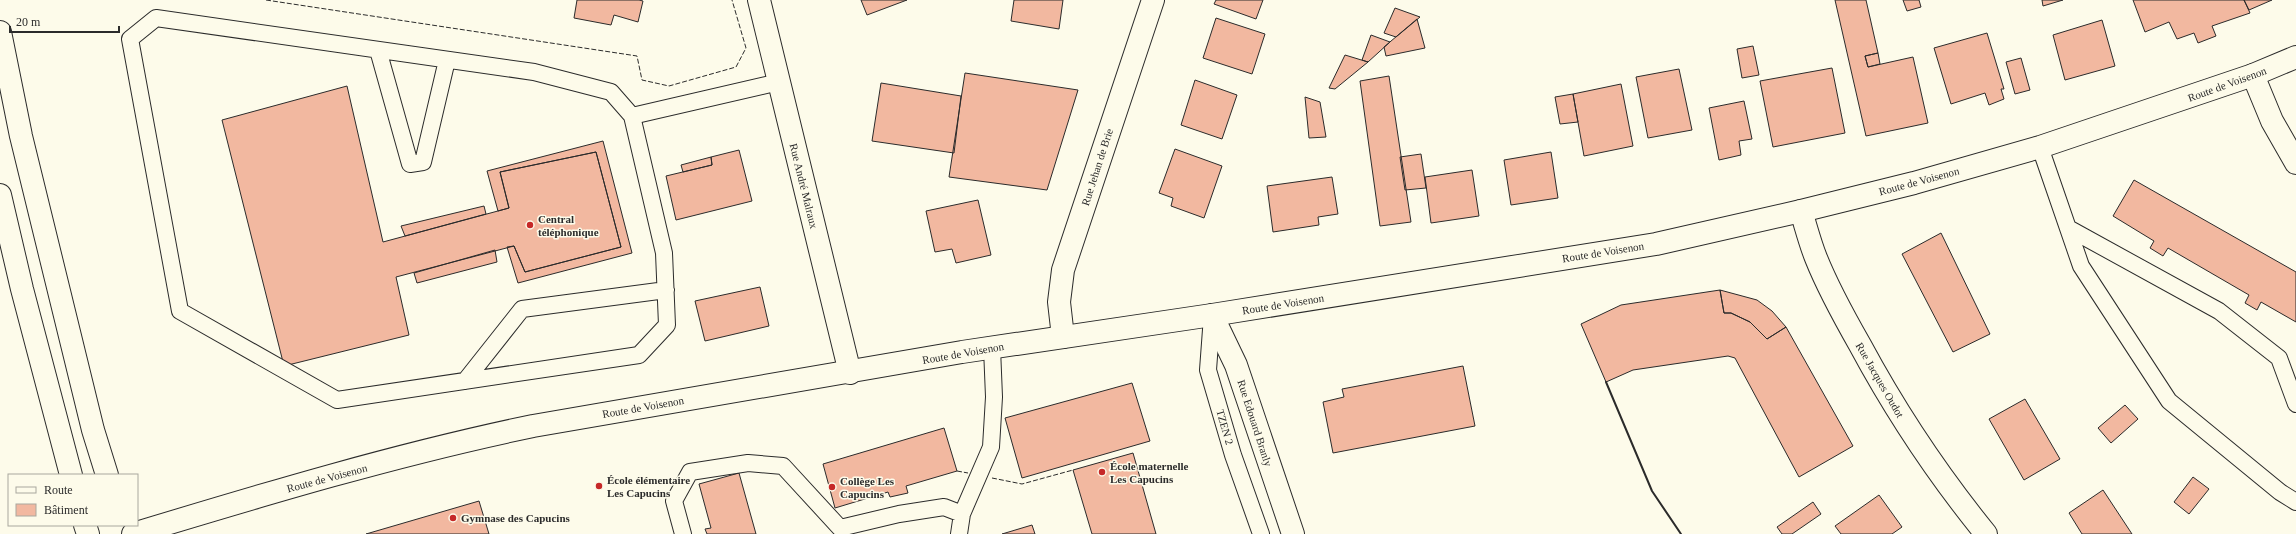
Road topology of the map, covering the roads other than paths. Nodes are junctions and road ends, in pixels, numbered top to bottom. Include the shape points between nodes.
1 (759, 0) edge
2 (1153, 0) edge
3 (0, 32) edge
4 (378, 50) junction
5 (2296, 57) edge
6 (447, 60) junction
7 (2253, 75) junction
8 (779, 82) junction
9 (632, 116) junction
10 (2040, 147) junction
11 (2296, 163) edge
12 (0, 195) edge
13 (1801, 212) junction
14 (2068, 228) junction
15 (666, 290) junction
16 (1212, 315) junction
17 (1063, 337) junction
18 (992, 348) junction
19 (850, 373) junction
20 (465, 381) junction
21 (2296, 404) edge
22 (71, 474) edge
23 (106, 474) edge
24 (2296, 502) edge
25 (962, 514) junction
26 (133, 534) edge
27 (683, 534) edge
28 (959, 534) edge
29 (1261, 534) edge
30 (1293, 534) edge
31 (1986, 534) edge

1 - 8 street, Rue André Malraux
2 - 17 street, Rue Jehan de Brie via 1063,270 1059,302
3 - 23 street via 29,166
4 - 6 lane
4 - 6 lane via 410,164 423,162
4 - 20 lane via 156,18 130,39 180,311 337,400
5 - 7 street, Route de Voisenon
6 - 9 lane via 534,72 611,92
7 - 10 street, Route de Voisenon
7 - 11 street via 2272,121
8 - 9 lane
8 - 19 street, Rue André Malraux
9 - 15 lane via 664,253
10 - 13 street, Route de Voisenon
10 - 14 lane
12 - 22 street
13 - 16 street, Route de Voisenon via 1656,244
13 - 31 street, Rue Jacques Oudot via 1816,258 1845,319 1875,372 1907,426 1946,483
14 - 21 lane via 2219,311 2279,358
14 - 24 lane via 2081,266 2169,401 2280,492
15 - 20 lane via 522,309
15 - 20 lane via 667,325 639,356
16 - 17 street, Route de Voisenon
16 - 29 lane, TZEN 2 via 1208,370 1233,455
16 - 30 street, Rue Edouard Branly via 1236,365
17 - 18 street, Route de Voisenon
18 - 19 street, Route de Voisenon
18 - 25 lane via 994,397 991,448
19 - 26 street, Route de Voisenon via 490,435 256,497
25 - 27 lane via 944,507 899,514 840,528 783,466 748,463 690,472 674,501
25 - 28 lane

